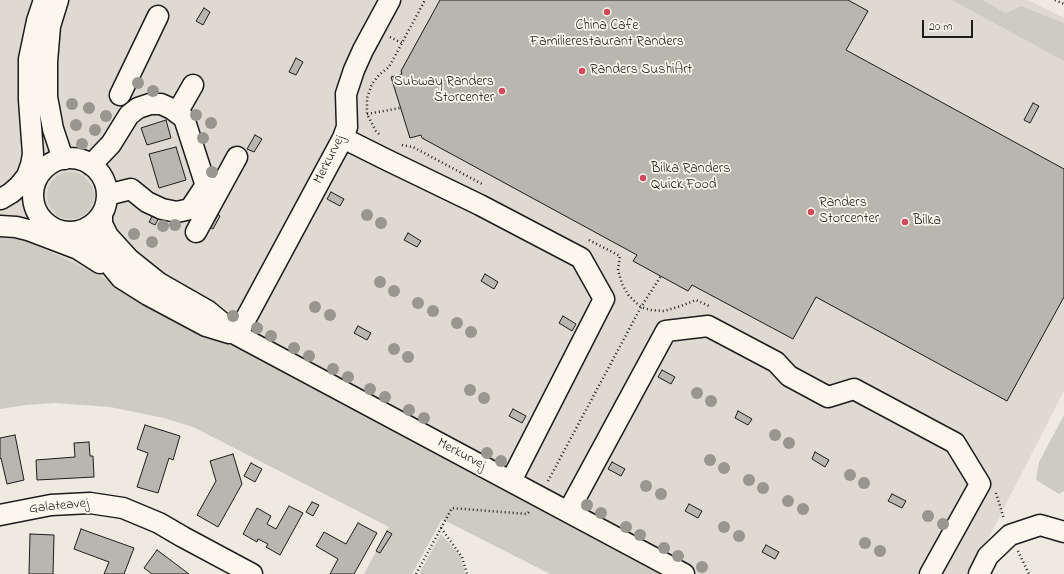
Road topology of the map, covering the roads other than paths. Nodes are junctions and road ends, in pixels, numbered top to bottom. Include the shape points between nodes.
1 (44, 0) edge
2 (58, 0) edge
3 (390, 0) edge
4 (158, 16) dead end
5 (192, 85) dead end
6 (120, 95) dead end
7 (177, 113) junction
8 (32, 118) junction
9 (343, 138) junction
10 (237, 157) dead end
11 (65, 159) junction
12 (91, 165) junction
13 (47, 167) junction
14 (34, 191) junction
15 (107, 195) junction
16 (0, 205) edge
17 (37, 212) junction
18 (102, 214) junction
19 (0, 226) edge
20 (79, 231) junction
21 (196, 232) dead end
22 (121, 278) junction
23 (237, 335) junction
24 (510, 481) junction
25 (568, 512) junction
26 (0, 515) edge
27 (1064, 532) edge
28 (183, 537) junction
29 (222, 574) edge
30 (252, 574) edge
31 (684, 574) edge
32 (930, 574) edge
33 (979, 574) edge

1 - 8 street via 29,59 29,100
2 - 11 street via 50,26 48,96 53,129
3 - 9 street, Merkurvej via 354,70 346,94 347,126
4 - 6 street
5 - 7 street
7 - 12 street via 161,104 138,108 129,115 111,144
7 - 15 street via 184,118 205,183 190,209 177,212 162,209 147,202 131,189
8 - 13 street via 41,140
8 - 16 street via 32,165 27,176
9 - 23 street, Merkurvej
9 - 24 street via 581,258 604,299
10 - 21 street
11 - 12 street via 74,159
11 - 13 street
12 - 15 street via 101,175
13 - 14 street via 38,178
14 - 16 street
14 - 17 street
15 - 18 street
16 - 17 street
17 - 20 street via 55,229 63,232
18 - 20 street via 88,228
18 - 23 street, Merkurvej via 102,224 108,236 129,259 159,283 208,311
19 - 22 street via 28,230 78,249
20 - 22 street, Merkurvej
22 - 23 street, Merkurvej via 206,326
23 - 24 street, Merkurvej
24 - 25 street, Merkurvej
25 - 31 street, Merkurvej
25 - 32 street via 666,331 708,326 776,362 789,376 828,397 854,389 955,443 980,484
26 - 28 street, Galateavej via 51,505 90,503 123,508 159,523
27 - 33 street via 1040,526 1010,534 988,556
28 - 29 street, Galateavej
28 - 30 street, Galateavej

